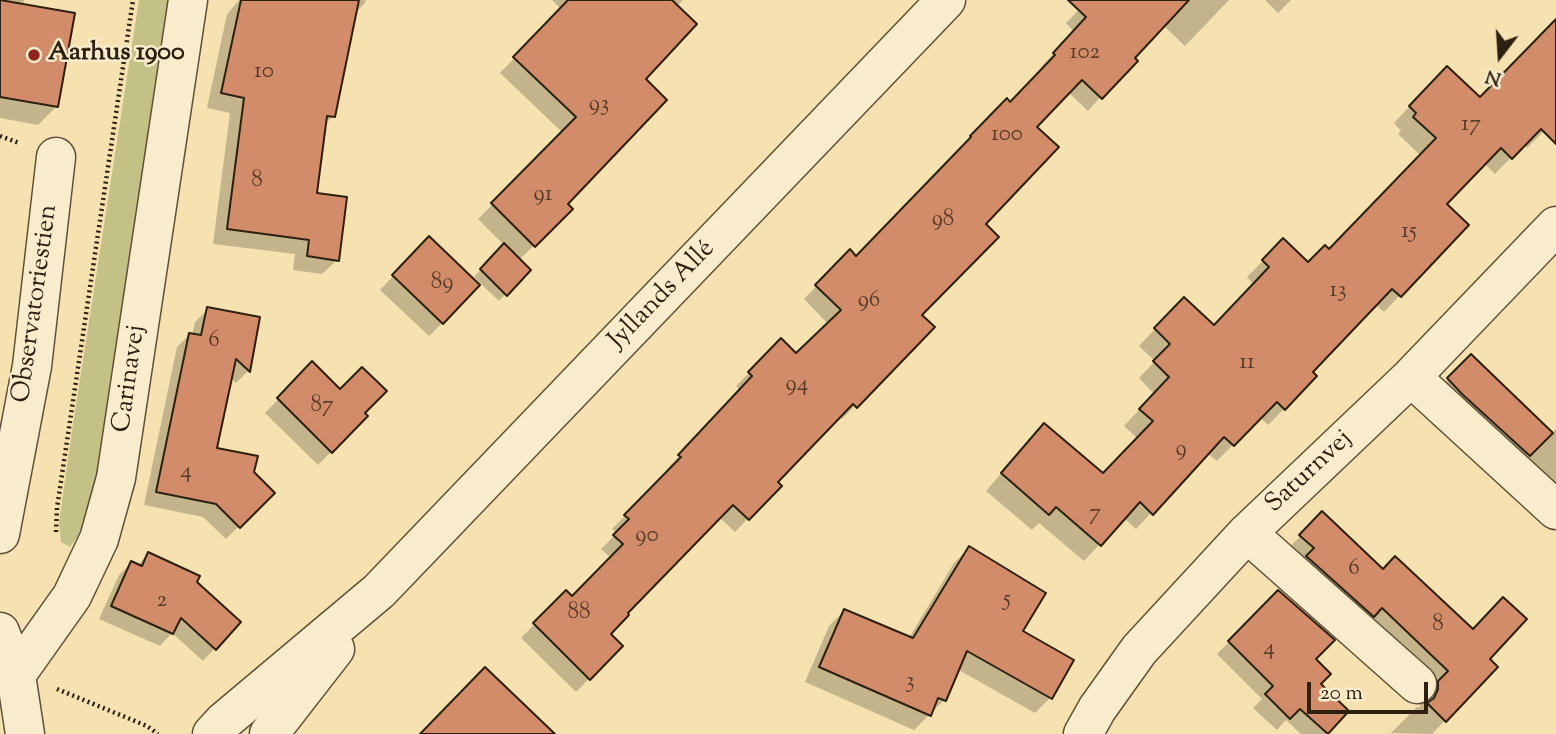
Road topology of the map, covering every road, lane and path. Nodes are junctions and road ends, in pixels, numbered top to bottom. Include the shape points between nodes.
1 (133, 0) edge
2 (188, 0) edge
3 (946, 0) edge
4 (56, 157) dead end
5 (1556, 226) edge
6 (1411, 377) junction
7 (1556, 510) edge
8 (1247, 533) junction
9 (0, 534) edge
10 (56, 535) dead end
11 (379, 591) junction
12 (0, 632) edge
13 (16, 676) junction
14 (1417, 684) dead end
15 (25, 734) edge
16 (158, 734) edge
17 (212, 734) edge
18 (269, 734) edge
19 (1083, 734) edge

1 - 10 path
2 - 13 street, Carinavej via 116,478 99,539 72,596
3 - 11 street, Jyllands Allé
4 - 9 street, Observatoriestien via 32,366
5 - 6 street, Saturnvej
6 - 7 street
6 - 8 street, Saturnvej
8 - 14 street
8 - 19 street, Saturnvej via 1139,650
11 - 17 street, Jyllands Allé
11 - 18 street, Jyllands Allé
12 - 13 street
13 - 15 street
13 - 16 path via 74,695

